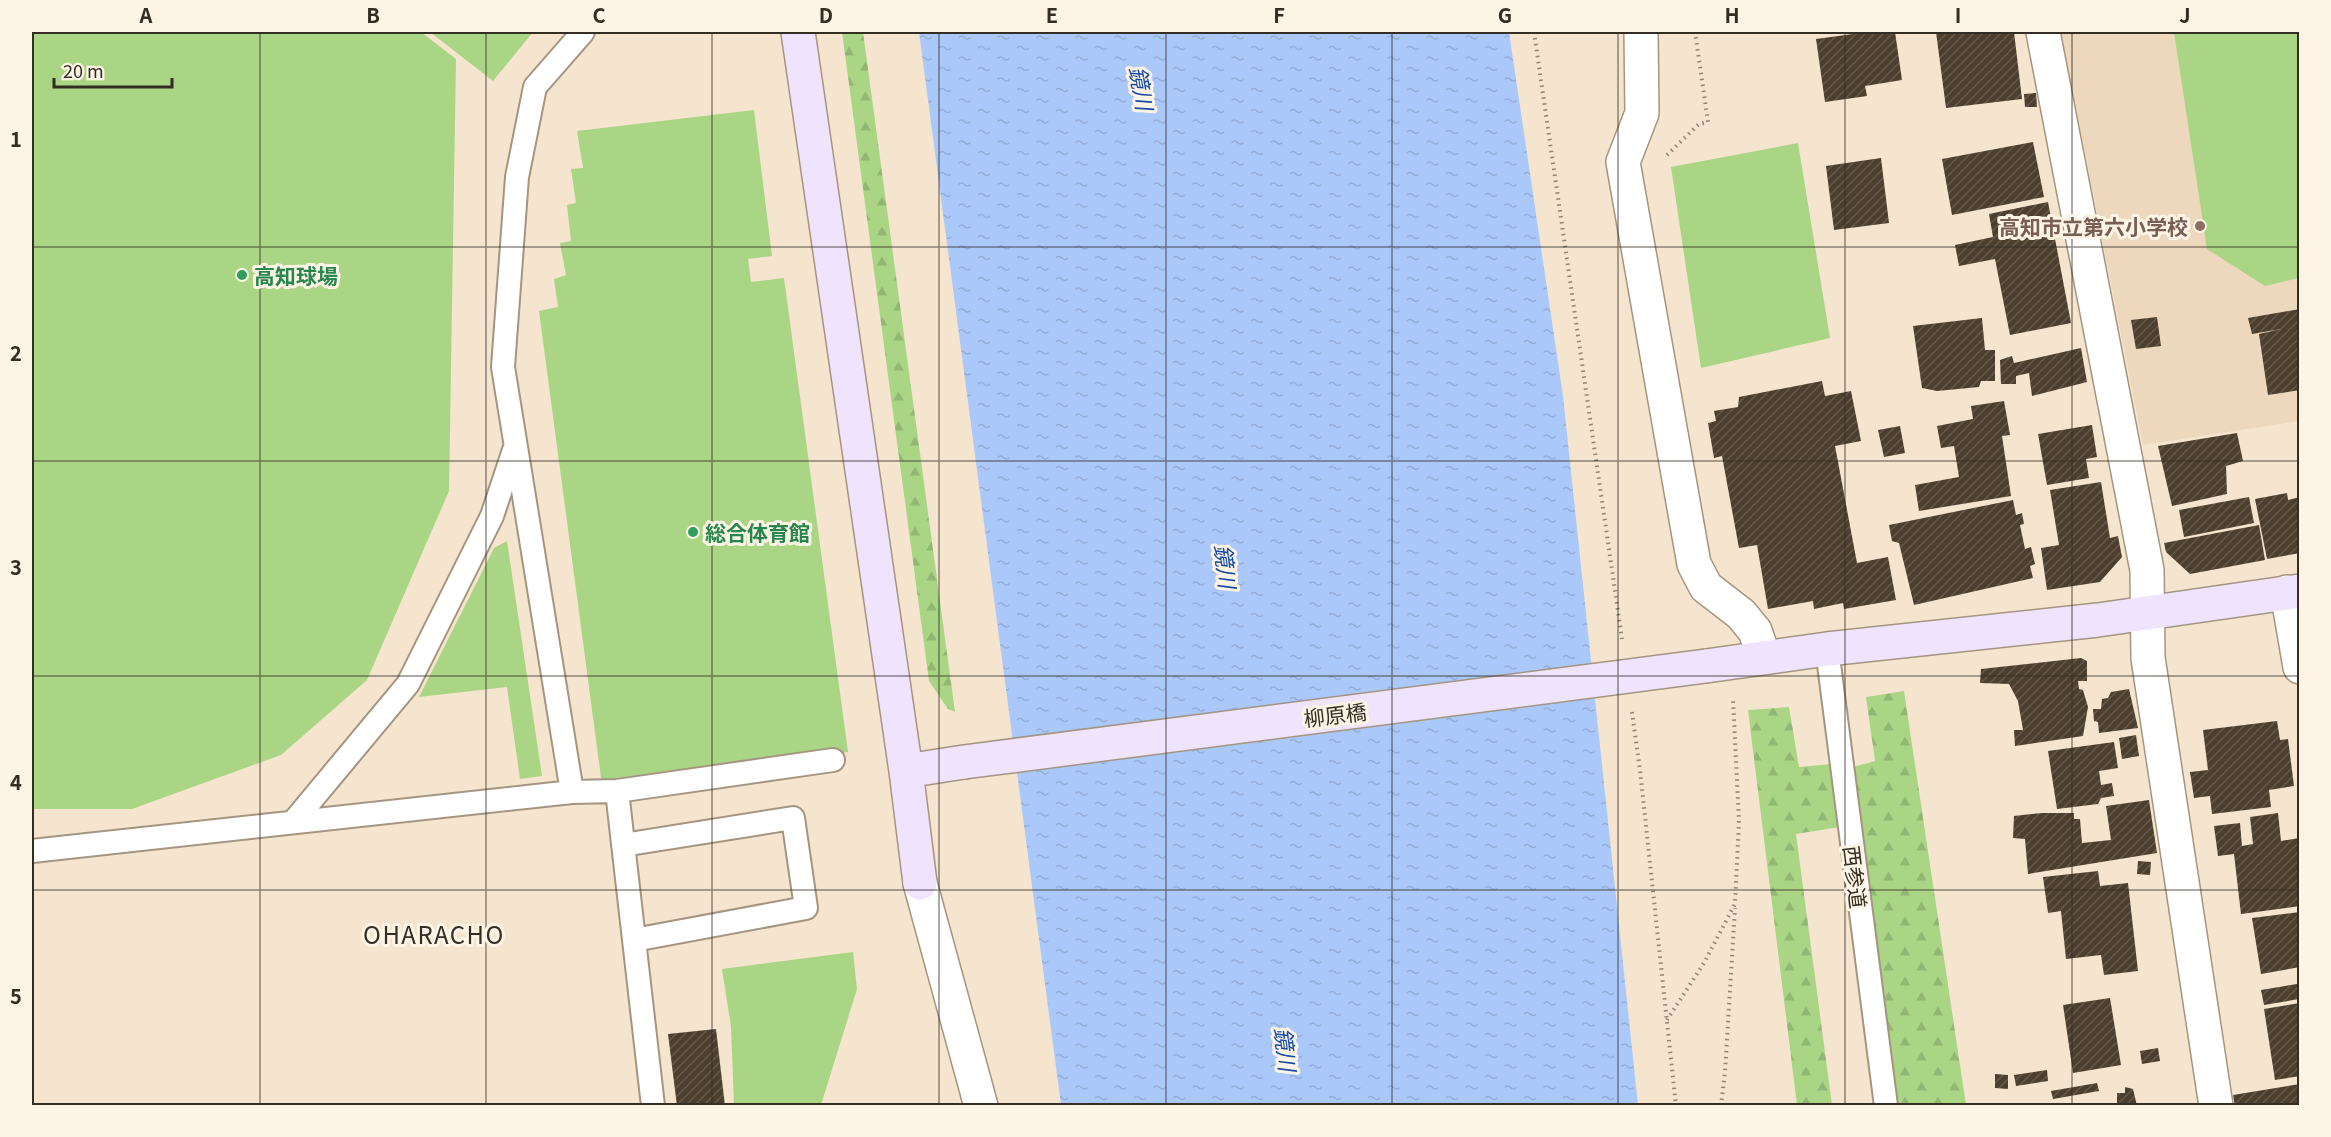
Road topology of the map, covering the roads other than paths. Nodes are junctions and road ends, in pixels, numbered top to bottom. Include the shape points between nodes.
1 (584, 32) edge
2 (798, 32) edge
3 (1641, 32) edge
4 (2043, 32) edge
5 (516, 445) junction
6 (2293, 591) edge
7 (2147, 613) junction
8 (1827, 649) junction
9 (1764, 657) junction
10 (2300, 667) edge
11 (833, 760) dead end
12 (906, 771) junction
13 (617, 791) junction
14 (572, 792) junction
15 (294, 821) junction
16 (623, 844) junction
17 (32, 851) edge
18 (634, 940) junction
19 (652, 1106) edge
20 (981, 1106) edge
21 (1886, 1106) edge
22 (2216, 1106) edge

1 - 5 lane via 535,87 517,177 502,367
2 - 12 street
3 - 9 street via 1642,113 1623,162 1695,564 1706,587 1741,614 1755,631
4 - 7 street via 2147,570
5 - 14 lane
5 - 15 lane via 492,516 408,684
6 - 7 street, 柳原橋
6 - 10 street
7 - 8 street, 柳原橋
7 - 22 street via 2148,658
8 - 9 street, 柳原橋
8 - 21 lane, 西参道
9 - 12 street, 柳原橋, bridge
11 - 13 lane
12 - 20 street via 920,883
13 - 14 lane
13 - 16 lane
14 - 15 lane
15 - 17 lane
16 - 18 lane
16 - 18 lane via 793,818 806,908
18 - 19 lane

